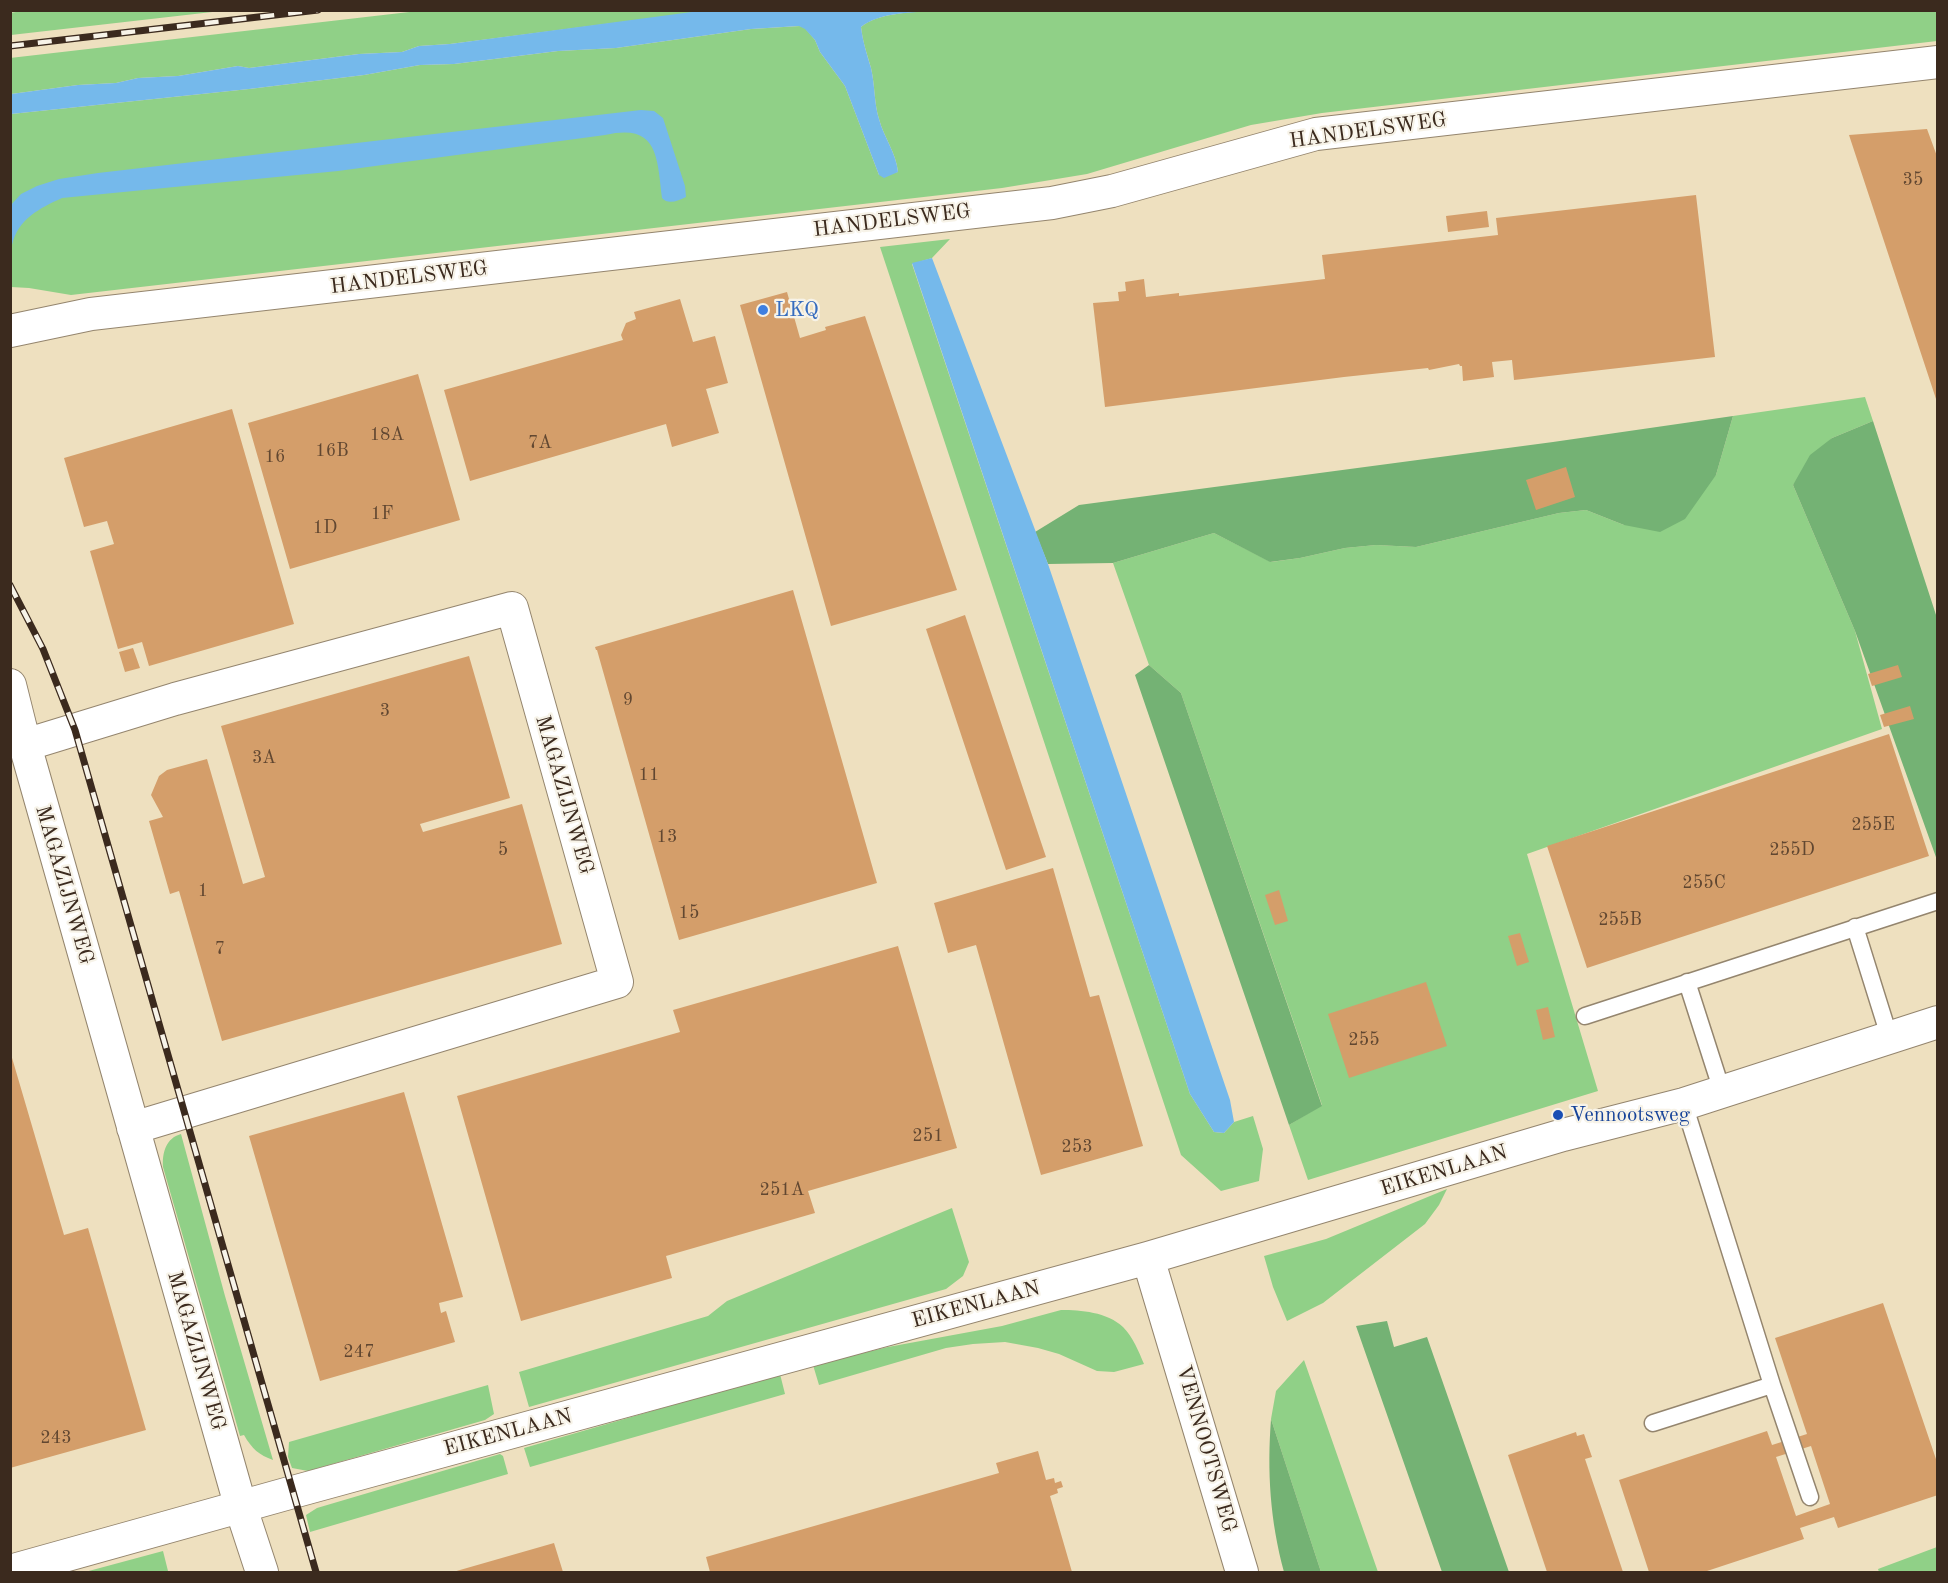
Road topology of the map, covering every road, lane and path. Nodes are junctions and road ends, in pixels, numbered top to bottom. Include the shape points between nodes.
1 (1938, 62) edge
2 (10, 332) edge
3 (10, 685) edge
4 (25, 745) junction
5 (1938, 901) edge
6 (1856, 927) junction
7 (1687, 982) junction
8 (1584, 1016) dead end
9 (1938, 1023) edge
10 (1890, 1039) junction
11 (1722, 1091) junction
12 (1684, 1104) junction
13 (133, 1128) junction
14 (1148, 1257) junction
15 (1772, 1385) junction
16 (1653, 1423) dead end
17 (1810, 1497) dead end
18 (241, 1508) junction
19 (10, 1571) edge
20 (262, 1572) edge
21 (1242, 1572) edge

1 - 2 street, HANDELSWEG via 1316,134 1112,191 1052,203 91,314
3 - 4 street, MAGAZIJNWEG
4 - 13 street, MAGAZIJNWEG
4 - 13 street, MAGAZIJNWEG via 174,699 512,608 617,982
5 - 6 lane
6 - 7 lane
6 - 10 lane
7 - 8 lane
7 - 11 lane
9 - 10 street, EIKENLAAN
10 - 11 street, EIKENLAAN
11 - 12 street, EIKENLAAN
12 - 14 street, EIKENLAAN via 1563,1135
12 - 15 lane
13 - 18 street, MAGAZIJNWEG
14 - 18 street, EIKENLAAN
14 - 21 street, VENNOOTSWEG
15 - 16 lane
15 - 17 lane
18 - 19 street, EIKENLAAN
18 - 20 street, MAGAZIJNWEG

